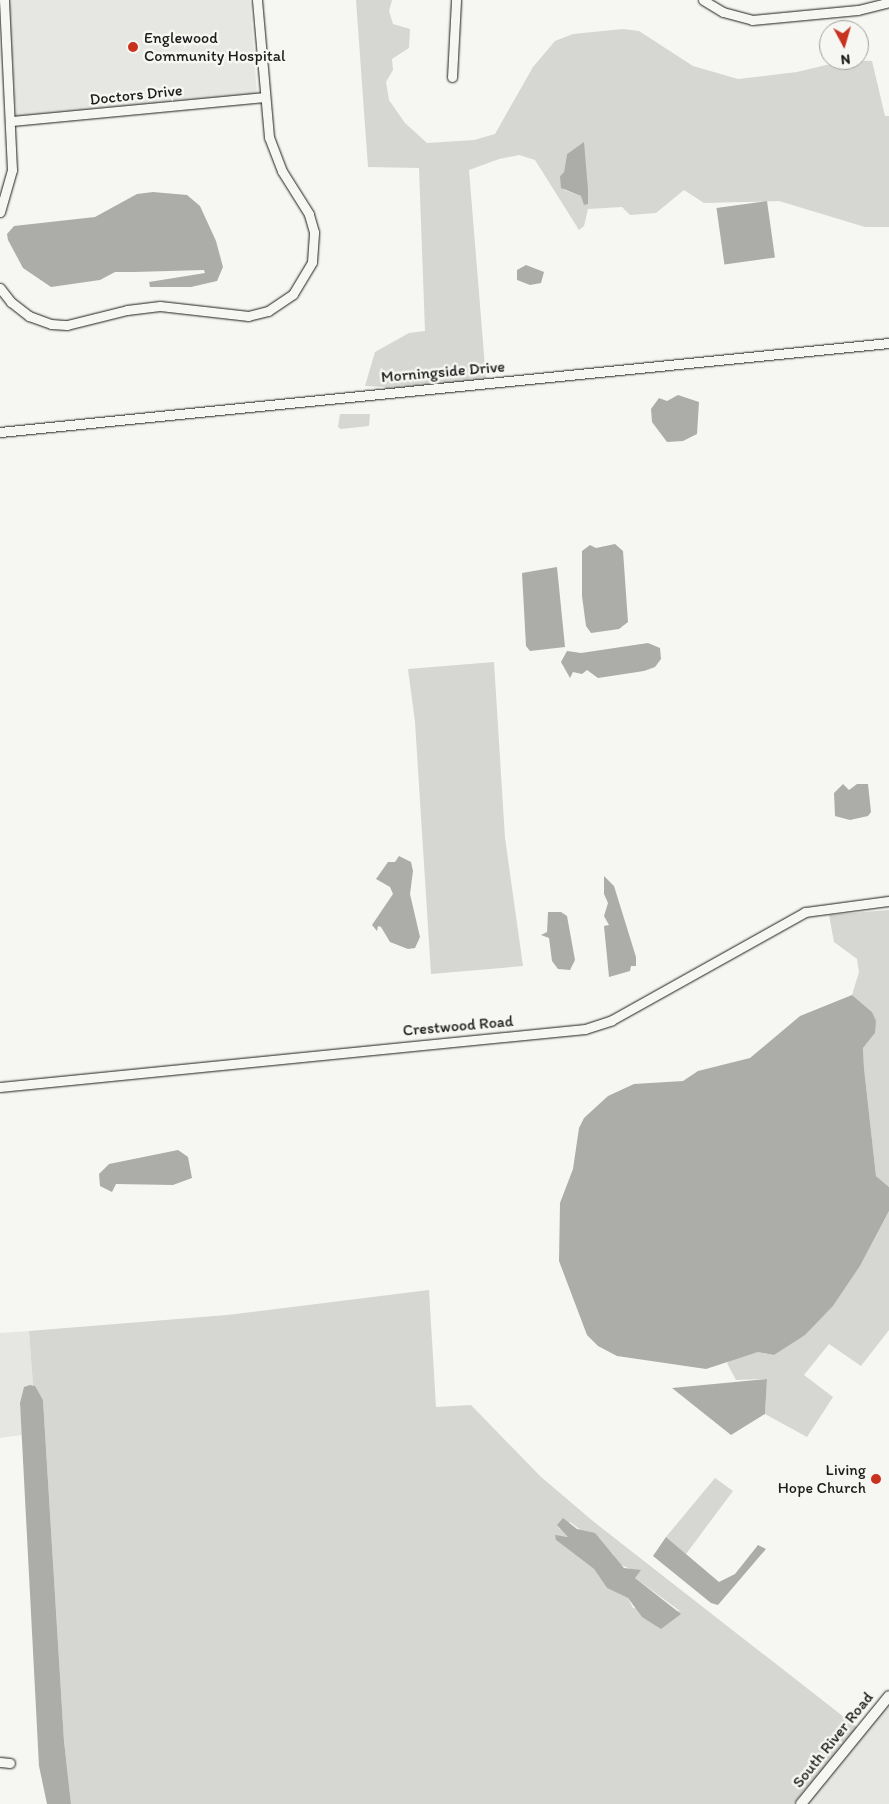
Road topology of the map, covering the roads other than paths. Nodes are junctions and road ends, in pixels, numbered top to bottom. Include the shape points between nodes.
1 (4, 0) edge
2 (257, 0) edge
3 (456, 0) edge
4 (703, 0) edge
5 (889, 2) edge
6 (452, 77) dead end
7 (263, 97) junction
8 (11, 121) junction
9 (0, 212) edge
10 (0, 288) edge
11 (889, 343) edge
12 (0, 432) edge
13 (889, 901) edge
14 (0, 1087) edge
15 (889, 1696) edge
16 (0, 1762) edge
17 (10, 1763) dead end
18 (801, 1804) edge

1 - 8 street
2 - 7 street
3 - 6 street
4 - 5 street via 723,12 752,20 858,10
7 - 8 street, Doctors Drive
7 - 10 street via 276,158 304,204 314,232 314,251 308,271 285,301 268,311 248,316 160,306 58,325 22,312
8 - 9 street via 12,170
11 - 12 street, Morningside Drive
13 - 14 street, Crestwood Road via 805,912 612,1020 585,1029
15 - 18 main road, South River Road
16 - 17 street

